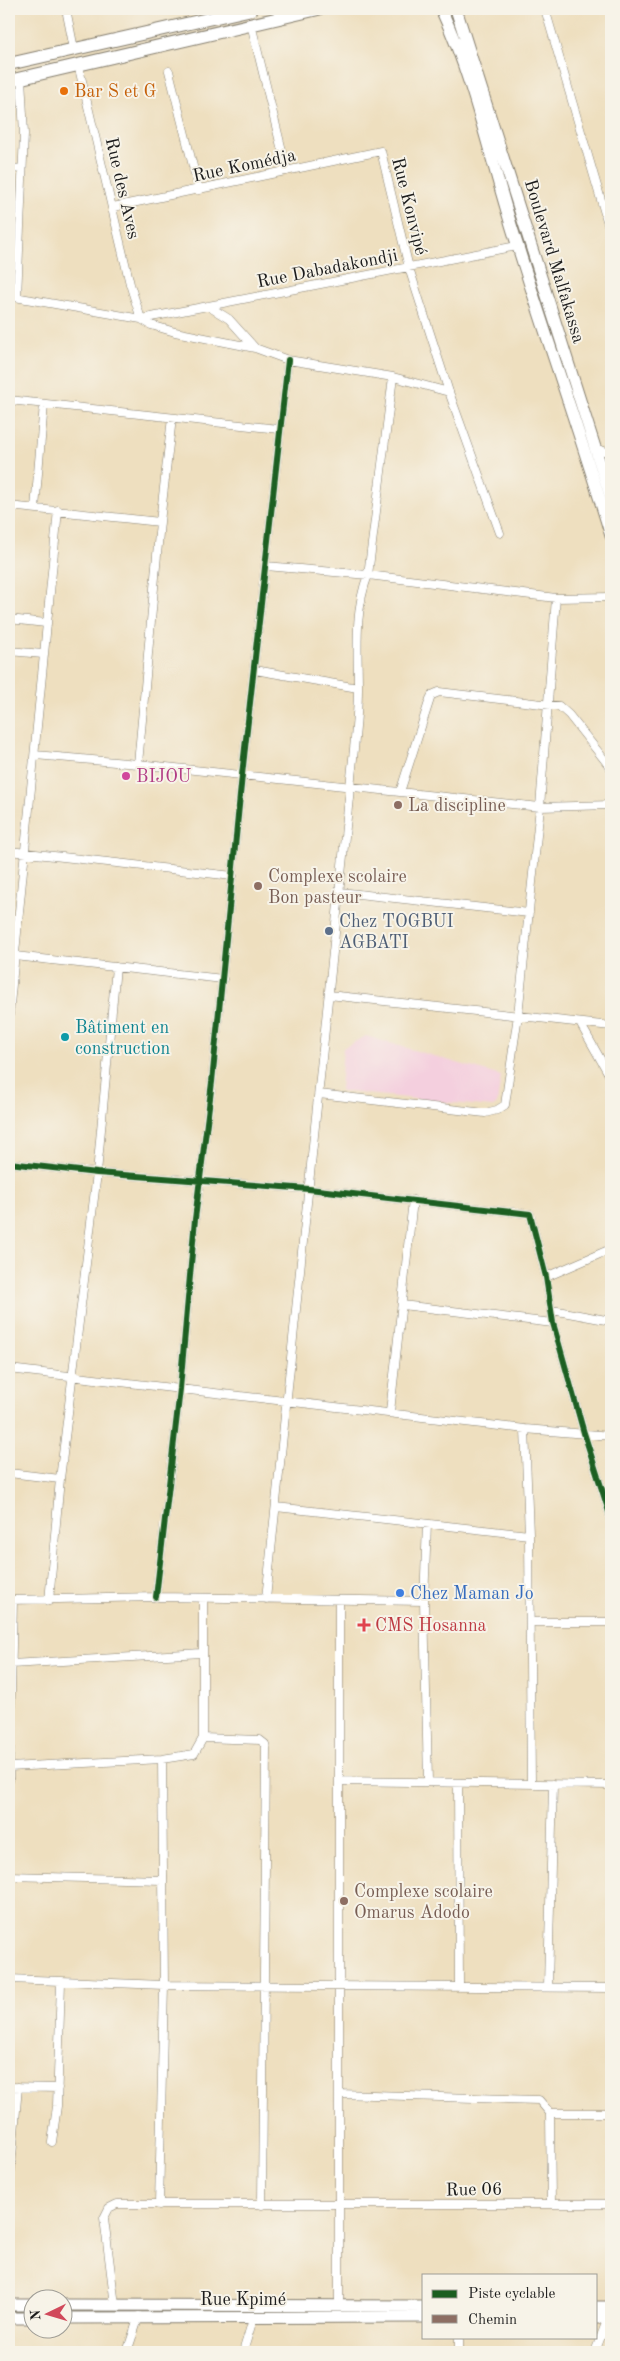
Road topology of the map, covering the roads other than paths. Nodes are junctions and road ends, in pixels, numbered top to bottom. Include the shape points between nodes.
1 (66, 9) edge
2 (252, 9) edge
3 (318, 9) edge
4 (441, 9) edge
5 (456, 9) edge
6 (545, 9) edge
7 (252, 24) junction
8 (461, 38) junction
9 (74, 48) junction
10 (9, 64) edge
11 (78, 64) junction
12 (168, 71) dead end
13 (15, 79) edge
14 (381, 151) joint
15 (9, 168) edge
16 (22, 169) junction
17 (287, 172) junction
18 (199, 190) junction
19 (113, 208) junction
20 (611, 234) edge
21 (517, 246) junction
22 (409, 268) junction
23 (13, 297) edge
24 (208, 306) junction
25 (142, 319) junction
26 (255, 348) junction
27 (288, 360) junction
28 (393, 378) junction
29 (449, 392) junction
30 (9, 400) edge
31 (44, 404) junction
32 (172, 418) junction
33 (279, 429) junction
34 (584, 444) junction
35 (595, 449) junction
36 (611, 453) edge
37 (611, 498) edge
38 (9, 506) edge
39 (35, 508) junction
40 (58, 510) junction
41 (160, 522) junction
42 (500, 532) dead end
43 (611, 536) edge
44 (266, 566) junction
45 (368, 575) junction
46 (611, 597) edge
47 (556, 598) junction
48 (9, 619) edge
49 (46, 623) junction
50 (9, 651) edge
51 (43, 654) junction
52 (255, 670) junction
53 (358, 688) junction
54 (548, 703) junction
55 (35, 755) junction
56 (138, 764) junction
57 (611, 768) edge
58 (242, 775) junction
59 (350, 788) junction
60 (400, 792) junction
61 (611, 805) edge
62 (540, 807) junction
63 (9, 850) edge
64 (24, 852) junction
65 (233, 876) junction
66 (340, 892) junction
67 (529, 913) junction
68 (15, 956) junction
69 (116, 967) junction
70 (223, 979) junction
71 (329, 995) junction
72 (9, 1014) edge
73 (518, 1016) junction
74 (580, 1023) junction
75 (611, 1026) edge
76 (611, 1078) edge
77 (319, 1094) junction
78 (9, 1163) edge
79 (97, 1173) junction
80 (200, 1181) junction
81 (309, 1189) junction
82 (413, 1200) junction
83 (611, 1249) edge
84 (546, 1277) junction
85 (402, 1305) junction
86 (552, 1310) junction
87 (611, 1320) edge
88 (553, 1324) junction
89 (9, 1369) edge
90 (74, 1377) junction
91 (180, 1389) junction
92 (287, 1401) junction
93 (390, 1412) junction
94 (526, 1429) junction
95 (584, 1433) junction
96 (611, 1436) edge
97 (9, 1474) edge
98 (60, 1479) junction
99 (276, 1507) junction
100 (611, 1518) edge
101 (427, 1524) junction
102 (529, 1535) junction
103 (156, 1598) junction
104 (203, 1598) junction
105 (266, 1599) junction
106 (11, 1600) edge
107 (49, 1601) junction
108 (424, 1601) junction
109 (339, 1602) junction
110 (530, 1622) junction
111 (611, 1622) edge
112 (202, 1652) junction
113 (11, 1664) junction
114 (203, 1738) junction
115 (162, 1759) junction
116 (9, 1767) edge
117 (9, 1781) edge
118 (339, 1782) junction
119 (428, 1782) junction
120 (458, 1783) junction
121 (531, 1784) junction
122 (552, 1784) junction
123 (611, 1785) edge
124 (9, 1876) edge
125 (162, 1880) junction
126 (9, 1979) edge
127 (61, 1982) junction
128 (164, 1985) junction
129 (265, 1985) junction
130 (339, 1985) junction
131 (459, 1986) junction
132 (548, 1986) junction
133 (611, 1988) edge
134 (9, 2087) edge
135 (18, 2087) junction
136 (58, 2088) junction
137 (339, 2094) junction
138 (550, 2113) junction
139 (611, 2113) edge
140 (52, 2142) dead end
141 (9, 2190) edge
142 (551, 2204) junction
143 (611, 2204) edge
144 (160, 2205) junction
145 (262, 2206) junction
146 (337, 2206) junction
147 (9, 2305) edge
148 (22, 2305) edge
149 (72, 2305) edge
150 (115, 2305) junction
151 (339, 2306) junction
152 (422, 2306) edge
153 (607, 2315) edge
154 (139, 2316) junction
155 (254, 2316) junction
156 (422, 2317) edge
157 (9, 2318) edge
158 (22, 2318) edge
159 (72, 2318) edge
160 (460, 2338) edge
161 (127, 2352) edge
162 (243, 2352) edge
163 (459, 2352) edge
164 (596, 2352) edge

1 - 9 street
2 - 9 main road
3 - 7 main road
4 - 8 main road
5 - 8 main road
6 - 20 street
7 - 11 main road
7 - 17 street
8 - 21 main road
8 - 35 main road, Boulevard Malfakassa
9 - 10 main road
9 - 11 main road
11 - 13 main road
11 - 19 street, Rue des Aves
12 - 18 street
13 - 16 street via 24,105
14 - 17 street, Rue Komédja
14 - 22 street, Rue Konvipé
15 - 16 street
16 - 23 street
17 - 18 street, Rue Komédja
18 - 19 street, Rue Komédja
19 - 25 street, Rue des Aves via 130,284
21 - 22 street, Rue Dabadakondji
21 - 34 main road
22 - 24 street, Rue Dabadakondji
22 - 29 street, Rue Konvipé
23 - 25 street
24 - 25 street, Rue Dabadakondji
24 - 26 street via 228,320
25 - 26 street via 151,326
26 - 27 street
27 - 28 street
27 - 33 street
28 - 29 street
28 - 45 street
29 - 42 street, Rue Konvipé
30 - 31 street
31 - 32 street
31 - 39 street
32 - 33 street
32 - 41 street
33 - 44 street
34 - 35 street
34 - 43 main road
35 - 36 street
35 - 37 main road, Boulevard Malfakassa
38 - 39 street
39 - 40 street
40 - 41 street
40 - 49 street
41 - 56 street
44 - 45 street
44 - 52 street
45 - 47 street
45 - 53 street via 361,595 356,662
46 - 47 street
47 - 54 street
48 - 49 street
49 - 51 street
50 - 51 street
51 - 55 street
52 - 53 street
52 - 58 street
53 - 59 street
54 - 57 street via 564,710
54 - 60 street via 436,693 430,699
54 - 62 street
55 - 56 street
55 - 64 street
56 - 58 street
58 - 59 street
58 - 65 street
59 - 60 street
59 - 66 street
60 - 62 street
61 - 62 street
62 - 67 street
63 - 64 street
64 - 65 street
64 - 68 street
65 - 70 street
66 - 67 street
66 - 71 street
67 - 73 street
68 - 69 street
68 - 72 street
69 - 70 street
69 - 79 street
70 - 80 street
71 - 73 street
71 - 77 street
73 - 74 street
73 - 77 street via 505,1105 497,1110 485,1113
74 - 75 street
74 - 76 street
77 - 81 street
78 - 79 street
79 - 80 street
79 - 90 street
80 - 81 street
80 - 91 street
81 - 82 street
81 - 92 street
82 - 84 street via 530,1214
82 - 85 street
83 - 84 street
84 - 86 street
85 - 88 street
85 - 93 street
86 - 87 street
86 - 88 street
88 - 95 street
89 - 90 street
90 - 91 street
90 - 98 street
91 - 92 street
91 - 103 street
92 - 93 street
92 - 99 street
93 - 94 street
94 - 95 street
94 - 102 street
95 - 96 street
95 - 100 street
97 - 98 street
98 - 107 street
99 - 101 street
99 - 105 street
101 - 102 street
101 - 108 street
102 - 110 street
103 - 104 street
103 - 107 street
104 - 105 street
104 - 112 street
105 - 109 street
106 - 107 street
106 - 113 street
108 - 109 street
108 - 119 street
109 - 118 street
110 - 111 street
110 - 121 street
112 - 113 street
112 - 114 street
113 - 116 street
114 - 115 street via 194,1754
114 - 129 street via 260,1740 265,1744
115 - 116 street
115 - 125 street
116 - 117 street
118 - 119 street
118 - 130 street
119 - 120 street
120 - 121 street
120 - 131 street
121 - 122 street
122 - 123 street
122 - 132 street
124 - 125 street
125 - 128 street
126 - 127 street
127 - 128 street
127 - 136 street
128 - 129 street
128 - 144 street
129 - 130 street
129 - 145 street
130 - 131 street
130 - 137 street
131 - 132 street
132 - 133 street
134 - 135 street
135 - 136 street
135 - 141 street
136 - 140 street
137 - 138 street via 535,2099 542,2102
137 - 146 street
138 - 139 street
138 - 142 street
142 - 143 street, Rue 06
142 - 146 street, Rue 06
144 - 145 street, Rue 06
144 - 150 street, Rue 06 via 117,2204 106,2212 104,2218
145 - 146 street, Rue 06
146 - 151 street
147 - 148 main road
149 - 150 main road, Rue Kpimé
150 - 151 main road, Rue Kpimé
151 - 152 main road, Rue Kpimé
153 - 164 street
154 - 155 main road, Rue Kpimé
154 - 159 main road, Rue Kpimé
154 - 161 street
155 - 156 main road, Rue Kpimé
155 - 162 street
157 - 158 main road
160 - 163 street

